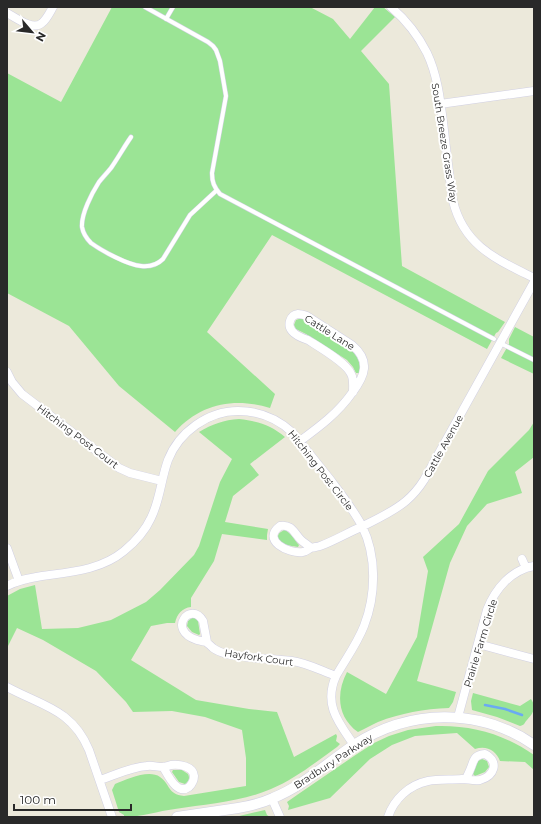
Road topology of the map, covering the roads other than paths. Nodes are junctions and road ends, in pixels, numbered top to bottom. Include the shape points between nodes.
1 (53, 7) edge
2 (145, 7) edge
3 (173, 7) edge
4 (391, 7) edge
5 (7, 13) edge
6 (166, 19) junction
7 (534, 91) edge
8 (440, 104) junction
9 (131, 137) dead end
10 (216, 190) junction
11 (467, 233) junction
12 (459, 238) dead end
13 (534, 278) edge
14 (534, 282) edge
15 (497, 341) junction
16 (534, 360) edge
17 (7, 372) edge
18 (353, 392) junction
19 (300, 442) junction
20 (162, 481) junction
21 (362, 526) junction
22 (7, 548) edge
23 (312, 548) dead end
24 (522, 559) dead end
25 (530, 567) edge
26 (19, 581) junction
27 (7, 586) edge
28 (207, 642) dead end
29 (478, 644) junction
30 (534, 659) edge
31 (336, 676) junction
32 (7, 687) edge
33 (458, 717) junction
34 (354, 745) junction
35 (534, 745) edge
36 (164, 767) dead end
37 (466, 779) dead end
38 (100, 780) junction
39 (272, 799) junction
40 (112, 817) edge
41 (177, 817) edge
42 (280, 817) edge
43 (388, 817) edge

1 - 5 street via 40,29
2 - 6 lane
3 - 6 lane
4 - 8 street, South Breeze Grass Way via 412,29 427,53 437,84
6 - 10 lane via 208,42 216,50 220,61 226,96 212,174
7 - 8 street
8 - 11 street, South Breeze Grass Way via 453,201
9 - 10 lane via 100,181 83,217 82,227 85,236 106,252 140,266 159,263 190,215
10 - 15 lane
11 - 12 street
11 - 13 street, South Breeze Grass Way via 490,255
14 - 15 street, Cattle Avenue
15 - 16 lane
15 - 21 street, Cattle Avenue via 420,486 399,507
17 - 20 street, Hitching Post Court via 17,389 26,397 119,468
18 - 18 street, Cattle Lane via 362,380 364,370 363,358 358,349 307,316 294,316 289,326 291,330 346,366 353,377
18 - 19 street, Cattle Lane via 346,403
19 - 20 street, Hitching Post Circle via 284,425 267,416 245,411 220,413 202,421 183,436 171,454
19 - 21 street, Hitching Post Circle
20 - 26 street, Hitching Post Circle via 150,519 139,536 124,551 107,562 89,568
21 - 23 street, Cattle Avenue
21 - 31 street, Hitching Post Circle via 373,568 370,606 364,626
22 - 26 street
24 - 25 street
25 - 29 street, Prairie Farm Circle via 506,581 493,596
26 - 27 street, Hitching Post Circle
28 - 31 street, Hayfork Court via 222,653 299,663
29 - 30 street
29 - 33 street, Prairie Farm Circle
31 - 34 street, Hitching Post Circle via 332,692 334,712
32 - 38 street via 54,709 71,722 87,745
33 - 34 street, Bradbury Parkway via 421,719 395,725
33 - 35 street, Bradbury Parkway via 501,727
34 - 39 street, Bradbury Parkway
36 - 38 street via 145,766
37 - 43 street via 434,780 416,785 400,797 391,808
38 - 40 street
39 - 41 street, Bradbury Parkway via 238,808
39 - 42 street

